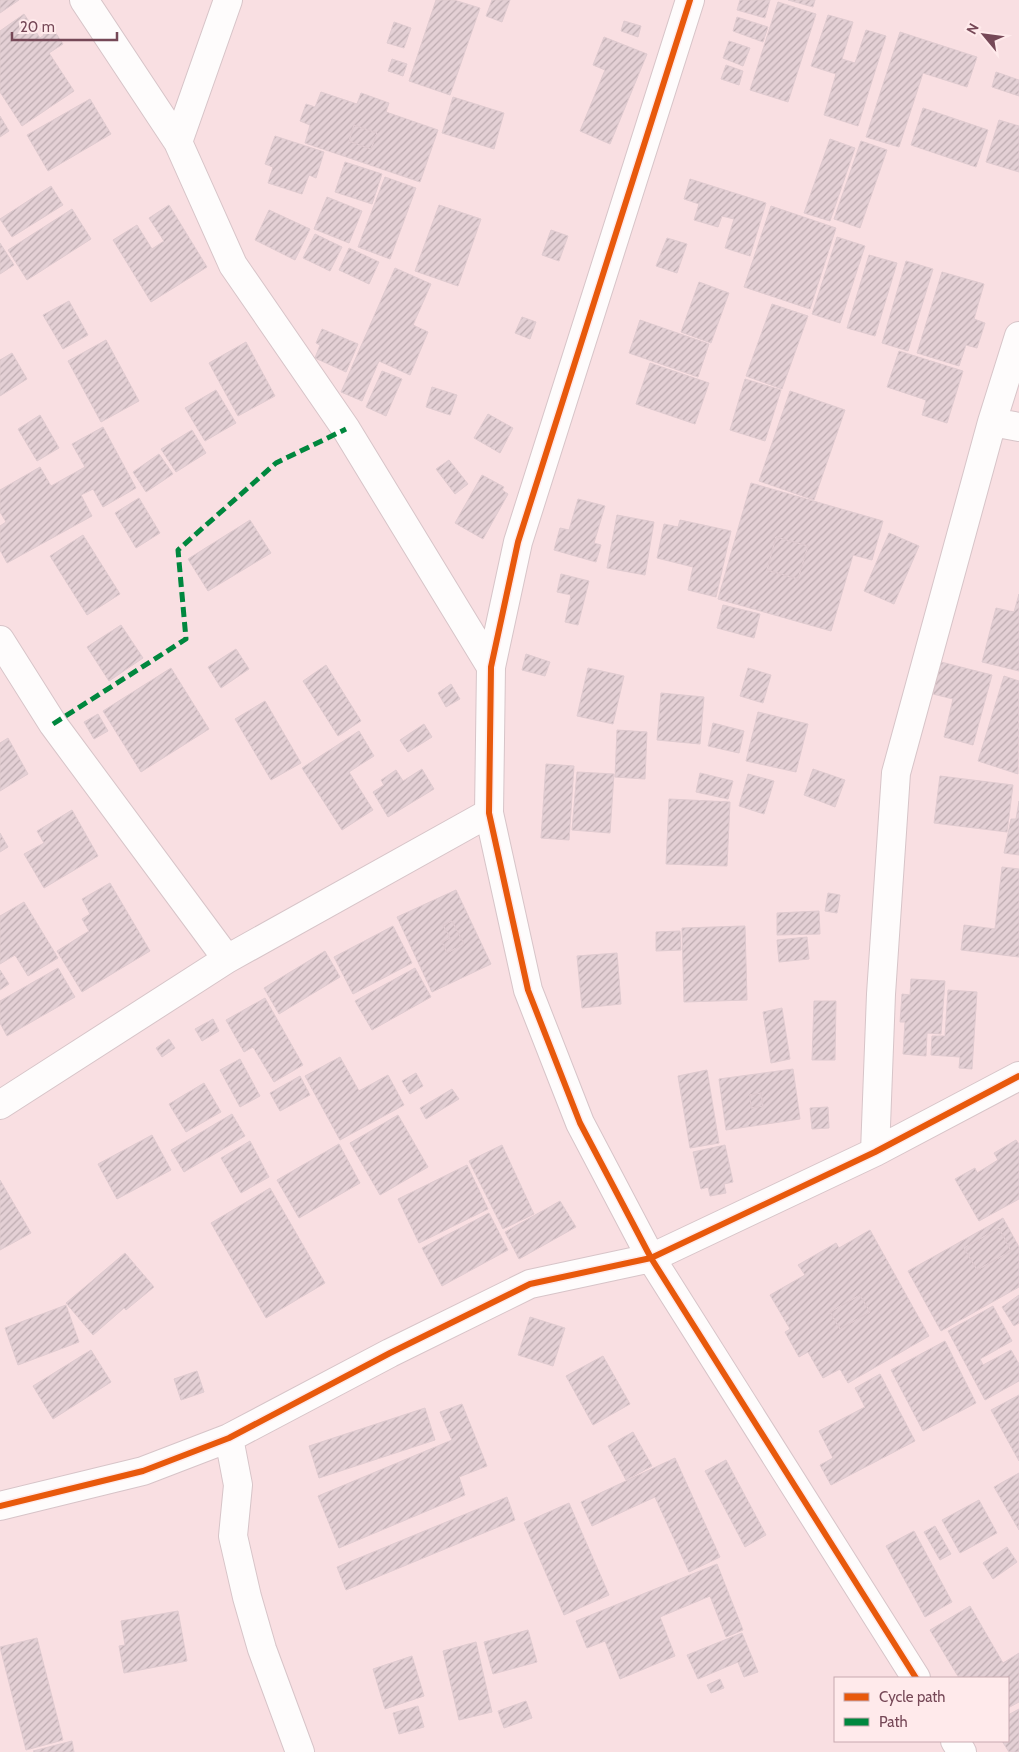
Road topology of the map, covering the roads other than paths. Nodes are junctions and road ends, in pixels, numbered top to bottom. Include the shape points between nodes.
1 (84, 0) edge
2 (228, 0) edge
3 (690, 0) edge
4 (178, 142) junction
5 (1019, 336) edge
6 (992, 422) junction
7 (1019, 427) edge
8 (0, 640) edge
9 (491, 667) junction
10 (489, 813) junction
11 (227, 960) junction
12 (1019, 1076) edge
13 (0, 1105) edge
14 (874, 1152) junction
15 (651, 1258) junction
16 (229, 1438) junction
17 (0, 1506) edge
18 (915, 1677) edge
19 (300, 1752) edge

1 - 4 street
2 - 4 street
3 - 9 street via 518,542
4 - 9 street via 234,265 346,428
5 - 6 street
6 - 7 street
6 - 14 street via 896,773
8 - 11 street via 53,724
9 - 10 street
10 - 11 street
10 - 15 street via 528,990 580,1123
11 - 13 street
12 - 14 street
14 - 15 street
15 - 16 street via 530,1284
15 - 18 street
16 - 17 street via 143,1471
16 - 19 street via 238,1485 233,1536 262,1649

